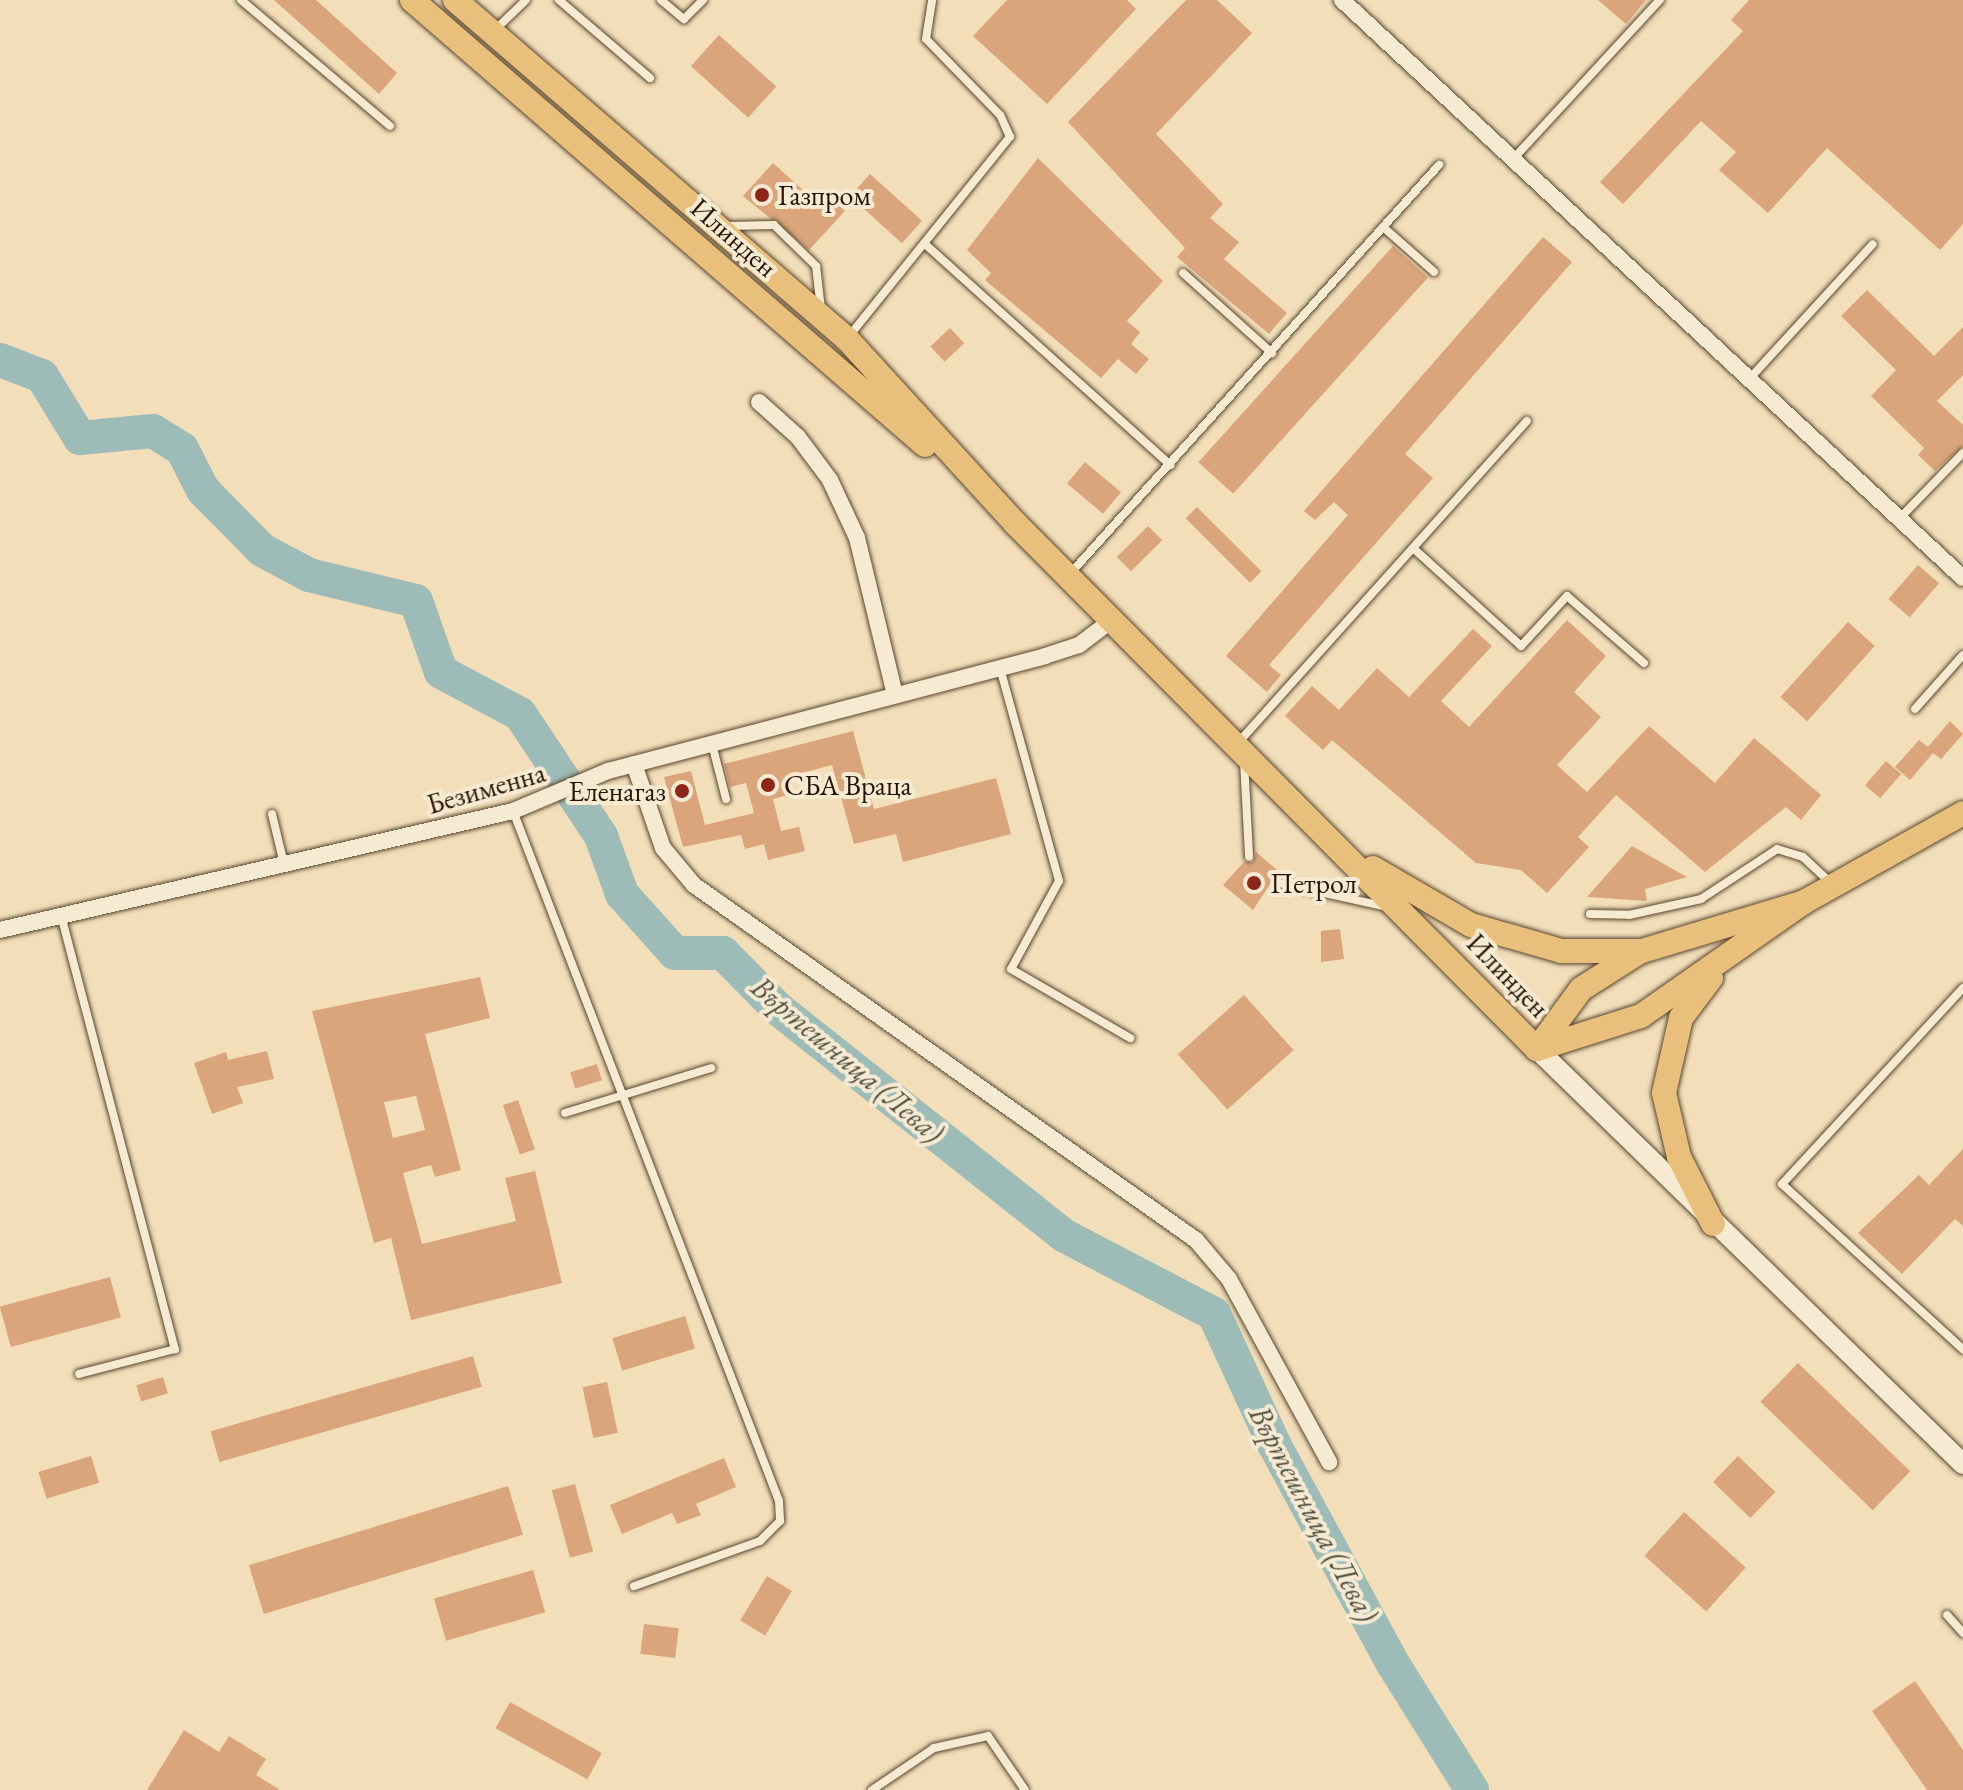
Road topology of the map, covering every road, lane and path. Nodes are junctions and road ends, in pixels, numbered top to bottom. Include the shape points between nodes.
1 (241, 0) edge
2 (412, 0) edge
3 (455, 0) edge
4 (508, 0) edge
5 (526, 0) edge
6 (559, 0) edge
7 (661, 0) edge
8 (703, 0) edge
9 (932, 0) edge
10 (1342, 0) edge
11 (1660, 0) edge
12 (518, 8) junction
13 (493, 32) junction
14 (650, 78) dead end
15 (390, 126) dead end
16 (1514, 158) junction
17 (1439, 165) dead end
18 (718, 227) junction
19 (1383, 227) junction
20 (1873, 244) dead end
21 (926, 245) junction
22 (1434, 272) dead end
23 (1183, 273) dead end
24 (822, 318) junction
25 (847, 339) junction
26 (1272, 353) junction
27 (1751, 377) junction
28 (759, 402) dead end
29 (1527, 421) dead end
30 (1963, 453) edge
31 (1170, 465) junction
32 (1899, 519) junction
33 (1015, 523) junction
34 (1413, 548) junction
35 (1068, 576) junction
36 (1963, 578) edge
37 (1112, 620) junction
38 (1963, 655) edge
39 (1644, 663) dead end
40 (1000, 667) junction
41 (895, 695) junction
42 (1915, 709) dead end
43 (712, 744) junction
44 (1240, 748) junction
45 (634, 764) junction
46 (726, 799) dead end
47 (513, 811) junction
48 (1963, 813) edge
49 (272, 814) dead end
50 (1341, 848) junction
51 (1249, 857) dead end
52 (285, 866) junction
53 (1279, 883) dead end
54 (1834, 885) junction
55 (1804, 902) junction
56 (1404, 911) junction
57 (1590, 914) dead end
58 (62, 919) junction
59 (0, 930) edge
60 (1741, 946) junction
61 (1642, 951) junction
62 (1963, 988) edge
63 (1130, 1038) dead end
64 (1537, 1049) junction
65 (711, 1068) dead end
66 (622, 1096) junction
67 (565, 1113) dead end
68 (1713, 1224) junction
69 (1963, 1349) edge
70 (79, 1374) dead end
71 (1329, 1462) dead end
72 (1963, 1464) edge
73 (634, 1586) dead end
74 (1947, 1615) dead end
75 (1963, 1633) edge
76 (872, 1790) edge
77 (1025, 1790) edge

1 - 15 lane
2 - 33 main road, Илинден
3 - 13 main road, Илинден
4 - 12 lane
5 - 12 lane
6 - 14 lane
7 - 8 lane via 684,19
9 - 21 lane via 926,39 1000,115 1010,137
10 - 16 street
11 - 16 lane
12 - 13 lane
13 - 18 main road, Илинден
16 - 27 street
17 - 19 lane
18 - 24 main road, Илинден
18 - 24 lane via 774,225 816,266
19 - 22 lane
19 - 26 lane
20 - 27 lane
21 - 25 lane
21 - 31 lane
23 - 26 lane
24 - 25 main road, Илинден
25 - 33 main road, Илинден
26 - 31 lane
27 - 32 street
28 - 41 street via 798,437 844,509
29 - 34 lane
30 - 32 lane
31 - 35 lane
32 - 36 street
33 - 35 main road, Илинден
34 - 39 lane via 1521,646 1567,596
34 - 44 lane
35 - 37 main road, Илинден
37 - 40 street, Безименна via 1079,645
37 - 44 main road, Илинден
38 - 42 lane
40 - 41 street, Безименна
40 - 63 lane via 1059,881 1011,969
41 - 43 street, Безименна
43 - 45 street, Безименна
43 - 46 lane
44 - 50 main road, Илинден
44 - 51 lane
45 - 47 street, Безименна
45 - 71 street via 663,848 694,885 1196,1240 1229,1279
47 - 52 street, Безименна
47 - 66 lane
48 - 54 main road
49 - 52 lane
50 - 56 main road, Илинден
50 - 61 main road via 1500,937 1561,951
52 - 58 street, Безименна
53 - 56 lane
54 - 55 main road
54 - 57 lane via 1803,857 1777,849 1701,899 1629,915
55 - 60 main road
55 - 61 main road
56 - 64 main road, Илинден
58 - 59 street, Безименна
58 - 70 lane via 175,1349
60 - 64 main road via 1631,1022
60 - 68 main road via 1681,1018 1665,1065 1668,1125
61 - 64 main road via 1581,989
62 - 69 lane via 1782,1184
64 - 68 street, Илинден
65 - 66 lane
66 - 67 lane
66 - 73 lane via 773,1481 780,1521 760,1541
68 - 72 street, Илинден
74 - 75 lane
76 - 77 lane via 934,1748 988,1736

